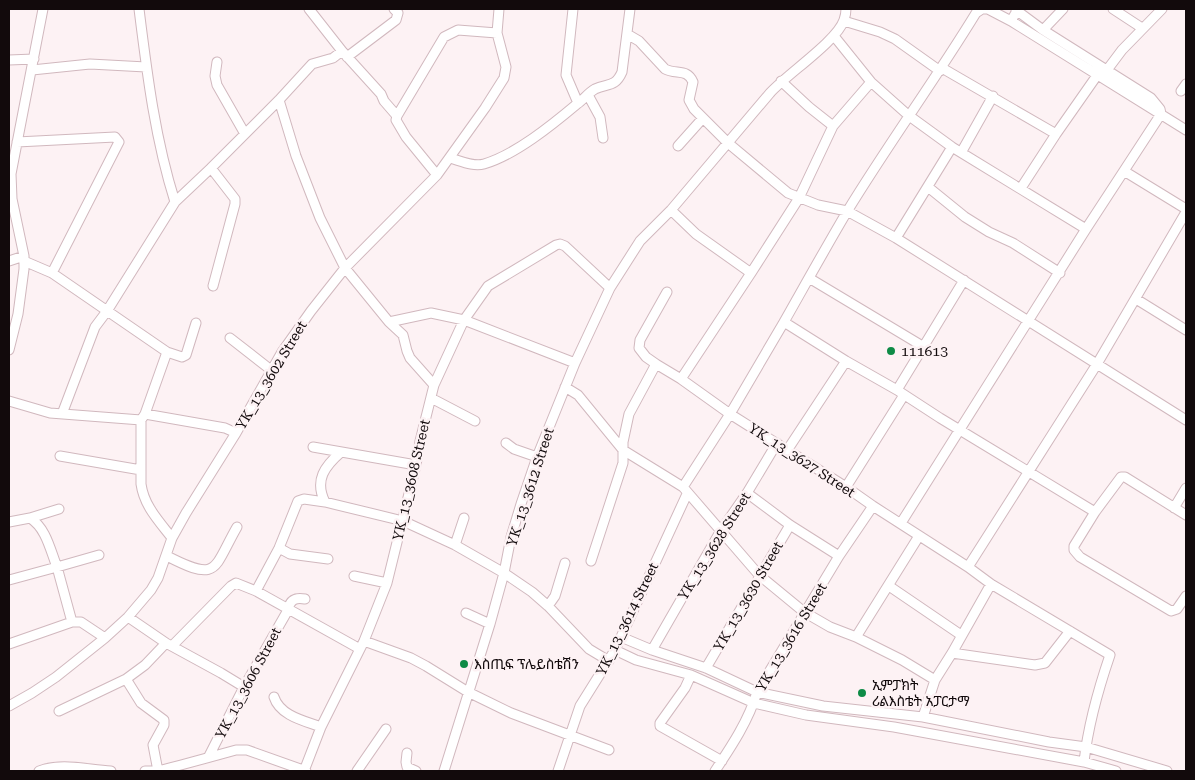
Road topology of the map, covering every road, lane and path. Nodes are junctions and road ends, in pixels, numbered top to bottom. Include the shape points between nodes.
1 (43, 9) edge
2 (139, 9) edge
3 (309, 9) edge
4 (394, 9) edge
5 (499, 9) edge
6 (573, 9) edge
7 (630, 9) edge
8 (846, 9) edge
9 (982, 9) edge
10 (988, 9) edge
11 (1063, 9) edge
12 (1113, 9) edge
13 (1162, 9) edge
14 (1017, 10) edge
15 (844, 21) junction
16 (1011, 21) junction
17 (1142, 28) junction
18 (1043, 30) junction
19 (497, 33) junction
20 (626, 34) junction
21 (834, 36) junction
22 (345, 54) junction
23 (34, 59) junction
24 (9, 60) edge
25 (217, 62) dead end
26 (146, 67) junction
27 (941, 69) junction
28 (32, 70) junction
29 (1107, 70) junction
30 (1098, 74) junction
31 (781, 81) junction
32 (871, 82) junction
33 (588, 95) junction
34 (993, 96) junction
35 (278, 100) junction
36 (578, 103) junction
37 (1161, 114) junction
38 (397, 116) junction
39 (908, 116) junction
40 (703, 118) junction
41 (833, 126) junction
42 (1186, 130) edge
43 (245, 134) junction
44 (1056, 134) junction
45 (603, 138) dead end
46 (17, 142) junction
47 (728, 143) junction
48 (678, 146) dead end
49 (952, 146) junction
50 (962, 151) junction
51 (450, 158) junction
52 (211, 168) junction
53 (1124, 171) junction
54 (10, 174) edge
55 (437, 175) junction
56 (928, 187) junction
57 (1021, 188) junction
58 (799, 198) junction
59 (175, 202) junction
60 (671, 210) junction
61 (847, 211) junction
62 (1186, 213) edge
63 (1086, 229) junction
64 (896, 238) junction
65 (24, 258) junction
66 (9, 261) edge
67 (345, 268) junction
68 (52, 273) junction
69 (751, 273) junction
70 (1060, 273) junction
71 (809, 278) junction
72 (964, 280) junction
73 (213, 286) dead end
74 (610, 288) junction
75 (667, 292) dead end
76 (1136, 299) junction
77 (107, 311) junction
78 (464, 320) junction
79 (1029, 321) junction
80 (389, 322) junction
81 (784, 322) junction
82 (196, 323) dead end
83 (1186, 330) edge
84 (230, 338) dead end
85 (924, 347) junction
86 (9, 350) edge
87 (167, 352) junction
88 (846, 361) junction
89 (575, 363) junction
90 (656, 364) junction
91 (1097, 364) junction
92 (271, 370) junction
93 (681, 379) junction
94 (434, 385) junction
95 (565, 387) junction
96 (901, 393) junction
97 (430, 398) junction
98 (9, 401) edge
99 (62, 414) junction
100 (730, 414) junction
101 (143, 417) junction
102 (1186, 420) edge
103 (475, 421) dead end
104 (959, 430) junction
105 (236, 433) junction
106 (506, 443) dead end
107 (777, 443) junction
108 (313, 447) dead end
109 (788, 449) junction
110 (623, 450) junction
111 (341, 452) junction
112 (60, 456) dead end
113 (537, 457) junction
114 (416, 465) junction
115 (141, 470) junction
116 (1030, 472) junction
117 (846, 487) junction
118 (1186, 488) edge
119 (685, 490) junction
120 (747, 493) junction
121 (325, 502) junction
122 (873, 506) junction
123 (1174, 508) junction
124 (59, 509) dead end
125 (1094, 512) junction
126 (1186, 515) edge
127 (30, 518) junction
128 (464, 518) dead end
129 (403, 521) junction
130 (9, 522) edge
131 (901, 523) junction
132 (790, 525) junction
133 (237, 527) dead end
134 (720, 532) junction
135 (919, 536) junction
136 (172, 538) junction
137 (455, 545) junction
138 (279, 548) junction
139 (99, 555) dead end
140 (167, 556) junction
141 (840, 556) junction
142 (328, 559) dead end
143 (591, 561) dead end
144 (565, 563) dead end
145 (56, 567) junction
146 (968, 567) junction
147 (504, 573) junction
148 (759, 575) junction
149 (354, 576) dead end
150 (9, 580) edge
151 (387, 583) junction
152 (991, 584) junction
153 (889, 586) junction
154 (256, 592) junction
155 (1186, 596) edge
156 (305, 599) dead end
157 (548, 606) junction
158 (288, 610) junction
159 (804, 612) junction
160 (466, 613) dead end
161 (128, 617) junction
162 (72, 622) junction
163 (490, 624) junction
164 (1070, 631) junction
165 (962, 635) junction
166 (621, 637) junction
167 (856, 637) junction
168 (105, 638) junction
169 (164, 641) junction
170 (9, 644) edge
171 (362, 645) junction
172 (614, 650) junction
173 (652, 650) junction
174 (952, 653) junction
175 (609, 661) junction
176 (706, 668) junction
177 (691, 675) junction
178 (126, 679) junction
179 (935, 680) junction
180 (244, 687) junction
181 (468, 692) junction
182 (757, 692) junction
183 (274, 697) dead end
184 (754, 703) junction
185 (9, 706) edge
186 (59, 711) dead end
187 (923, 717) junction
188 (322, 727) junction
189 (386, 729) dead end
190 (570, 734) junction
191 (1086, 746) junction
192 (609, 750) dead end
193 (407, 753) dead end
194 (209, 756) junction
195 (722, 761) junction
196 (1084, 762) junction
197 (158, 770) edge
198 (39, 771) edge
199 (111, 771) edge
200 (145, 771) edge
201 (305, 771) edge
202 (357, 771) edge
203 (416, 771) edge
204 (444, 771) edge
205 (558, 771) edge
206 (715, 771) edge
207 (1116, 771) edge
208 (1167, 771) edge

1 - 23 street
2 - 26 street
3 - 22 street
4 - 22 street via 398,13 396,20
5 - 19 street, YK_13_3602 Street
6 - 36 street via 566,75
7 - 20 street
8 - 15 street
9 - 10 street
9 - 27 street, YK_13_3614 Street via 976,13
10 - 16 street
11 - 18 street
12 - 17 street
13 - 17 street
14 - 16 street
14 - 18 street
15 - 21 street, YK_13_3612 Street
15 - 27 street via 895,39
16 - 30 street
17 - 29 street
18 - 29 street
19 - 38 street via 458,30 444,36
19 - 51 street, YK_13_3602 Street via 506,67 504,78
20 - 33 street via 619,80
20 - 40 street via 640,41 669,72 689,74 693,82 690,104
21 - 31 street, YK_13_3612 Street
21 - 32 street
22 - 35 street via 312,64
22 - 38 street
23 - 24 street
23 - 28 street
25 - 43 street via 217,85
26 - 28 street via 90,64
26 - 59 street via 162,154
27 - 34 street
27 - 39 street, YK_13_3614 Street
28 - 46 street
29 - 37 street via 1151,98
30 - 37 street
30 - 44 street
31 - 41 street
31 - 47 street, YK_13_3612 Street
32 - 39 street
32 - 41 street
33 - 36 street
33 - 45 street via 600,117
34 - 44 street
34 - 50 street
35 - 43 street
35 - 67 street via 320,218
36 - 51 street via 502,157 481,165
37 - 42 street
37 - 53 street
38 - 55 street via 406,138
39 - 49 street
39 - 61 street, YK_13_3614 Street
40 - 47 street
40 - 48 street
41 - 58 street
43 - 52 street
44 - 57 street
46 - 54 street
46 - 68 street via 115,137 119,142
47 - 58 street via 788,193
47 - 60 street, YK_13_3612 Street
49 - 50 street
49 - 56 street
50 - 57 street
51 - 55 street, YK_13_3602 Street
52 - 59 street
52 - 73 street via 235,199
53 - 62 street
53 - 63 street
54 - 65 street
55 - 67 street, YK_13_3602 Street
56 - 64 street
56 - 70 street via 981,227
57 - 63 street
58 - 61 street
58 - 69 street
59 - 77 street
60 - 69 street via 696,234
60 - 74 street, YK_13_3612 Street via 640,240
61 - 64 street
61 - 71 street, YK_13_3614 Street
62 - 76 street
63 - 70 street
64 - 72 street
65 - 66 street
65 - 68 street
65 - 86 street via 18,314
67 - 80 street
67 - 92 street, YK_13_3602 Street
68 - 77 street
69 - 93 street
70 - 79 street
71 - 81 street, YK_13_3614 Street
71 - 85 street
72 - 79 street
72 - 85 street
74 - 78 street, YK_13_3608 Street via 560,244 488,286
74 - 89 street, YK_13_3612 Street
75 - 90 street, YK_13_3627 Street via 640,340 639,348
76 - 83 street
76 - 91 street
77 - 87 street
77 - 99 street via 96,327
78 - 80 street via 431,313
78 - 89 street
78 - 94 street, YK_13_3608 Street
79 - 91 street
79 - 104 street
80 - 94 street via 403,335 410,358
81 - 88 street
81 - 100 street, YK_13_3614 Street
82 - 87 street via 186,356
84 - 92 street
85 - 96 street
87 - 101 street
88 - 96 street
88 - 109 street
89 - 95 street, YK_13_3612 Street
90 - 93 street, YK_13_3627 Street
90 - 110 street via 629,414
91 - 102 street
91 - 116 street
92 - 105 street, YK_13_3602 Street
93 - 100 street, YK_13_3627 Street
94 - 97 street, YK_13_3608 Street
95 - 110 street via 578,395
95 - 113 street, YK_13_3612 Street
96 - 104 street
96 - 117 street
97 - 103 street
97 - 114 street, YK_13_3608 Street
98 - 99 street
99 - 101 street
100 - 107 street, YK_13_3627 Street
100 - 119 street, YK_13_3614 Street
101 - 105 street via 225,428
101 - 115 street
104 - 116 street
104 - 131 street
105 - 136 street, YK_13_3602 Street
106 - 113 street
107 - 109 street, YK_13_3627 Street
107 - 120 street, YK_13_3628 Street
108 - 111 street
109 - 117 street, YK_13_3627 Street
110 - 119 street
110 - 143 street via 623,463
111 - 114 street
111 - 121 street via 323,473 321,489
112 - 115 street
113 - 147 street, YK_13_3612 Street via 511,537
114 - 129 street, YK_13_3608 Street
115 - 136 street via 142,494
116 - 125 street
116 - 146 street
117 - 122 street, YK_13_3627 Street
118 - 123 street
119 - 134 street
119 - 166 street, YK_13_3614 Street
120 - 132 street
120 - 134 street, YK_13_3628 Street
121 - 129 street
121 - 138 street via 298,501
122 - 131 street, YK_13_3627 Street
122 - 141 street, YK_13_3616 Street
123 - 125 street via 1122,476
123 - 126 street
124 - 127 street
125 - 155 street via 1074,546 1076,554 1171,611 1177,609
127 - 130 street
127 - 145 street via 45,534
128 - 137 street
129 - 137 street
129 - 151 street, YK_13_3608 Street
131 - 135 street, YK_13_3627 Street
132 - 141 street
132 - 148 street, YK_13_3630 Street
133 - 140 street via 220,560 210,569 193,569
134 - 148 street
134 - 173 street, YK_13_3628 Street
135 - 146 street, YK_13_3627 Street
135 - 153 street
136 - 140 street, YK_13_3602 Street
137 - 147 street
138 - 142 street via 290,554
138 - 154 street
139 - 145 street
140 - 161 street, YK_13_3602 Street via 158,578
141 - 159 street, YK_13_3616 Street
144 - 157 street
145 - 150 street
145 - 162 street
146 - 152 street, YK_13_3627 Street
147 - 157 street
147 - 163 street, YK_13_3612 Street
148 - 159 street
148 - 176 street, YK_13_3630 Street
149 - 151 street
151 - 171 street, YK_13_3608 Street
152 - 164 street, YK_13_3627 Street
152 - 165 street
153 - 165 street
153 - 167 street
154 - 158 street
154 - 169 street via 236,583
156 - 158 street via 293,599
157 - 175 street via 590,649
158 - 171 street
158 - 180 street, YK_13_3606 Street
159 - 167 street
159 - 182 street, YK_13_3616 Street
160 - 163 street
161 - 168 street, YK_13_3602 Street
161 - 169 street
162 - 168 street via 81,622
162 - 170 street
163 - 181 street, YK_13_3612 Street
164 - 174 street via 1045,663 1036,665
164 - 191 street, YK_13_3627 Street via 1110,655
165 - 174 street
166 - 172 street, YK_13_3614 Street
166 - 173 street
167 - 179 street
168 - 185 street, YK_13_3602 Street via 56,677
169 - 178 street via 145,665
169 - 180 street
171 - 181 street via 410,658
171 - 188 street, YK_13_3608 Street
172 - 175 street, YK_13_3614 Street
172 - 177 street via 636,660
173 - 176 street
174 - 179 street
175 - 190 street, YK_13_3614 Street via 580,706
176 - 182 street
177 - 184 street
177 - 195 street via 660,726
178 - 186 street
178 - 197 street via 141,703 164,720 153,745
179 - 187 street
180 - 194 street, YK_13_3606 Street
181 - 190 street via 511,714
181 - 204 street, YK_13_3612 Street
182 - 184 street, YK_13_3616 Street
182 - 187 street via 824,706
183 - 188 street via 277,704 291,715
184 - 195 street, YK_13_3616 Street
184 - 196 street via 806,715 894,727
187 - 191 street via 1049,742
188 - 201 street, YK_13_3608 Street
189 - 202 street
190 - 192 street
190 - 205 street, YK_13_3614 Street
191 - 196 street
191 - 208 street
193 - 203 street via 406,764
194 - 197 street
194 - 201 street via 247,750
195 - 206 street, YK_13_3616 Street
196 - 207 street
197 - 200 street
198 - 199 street via 59,767

